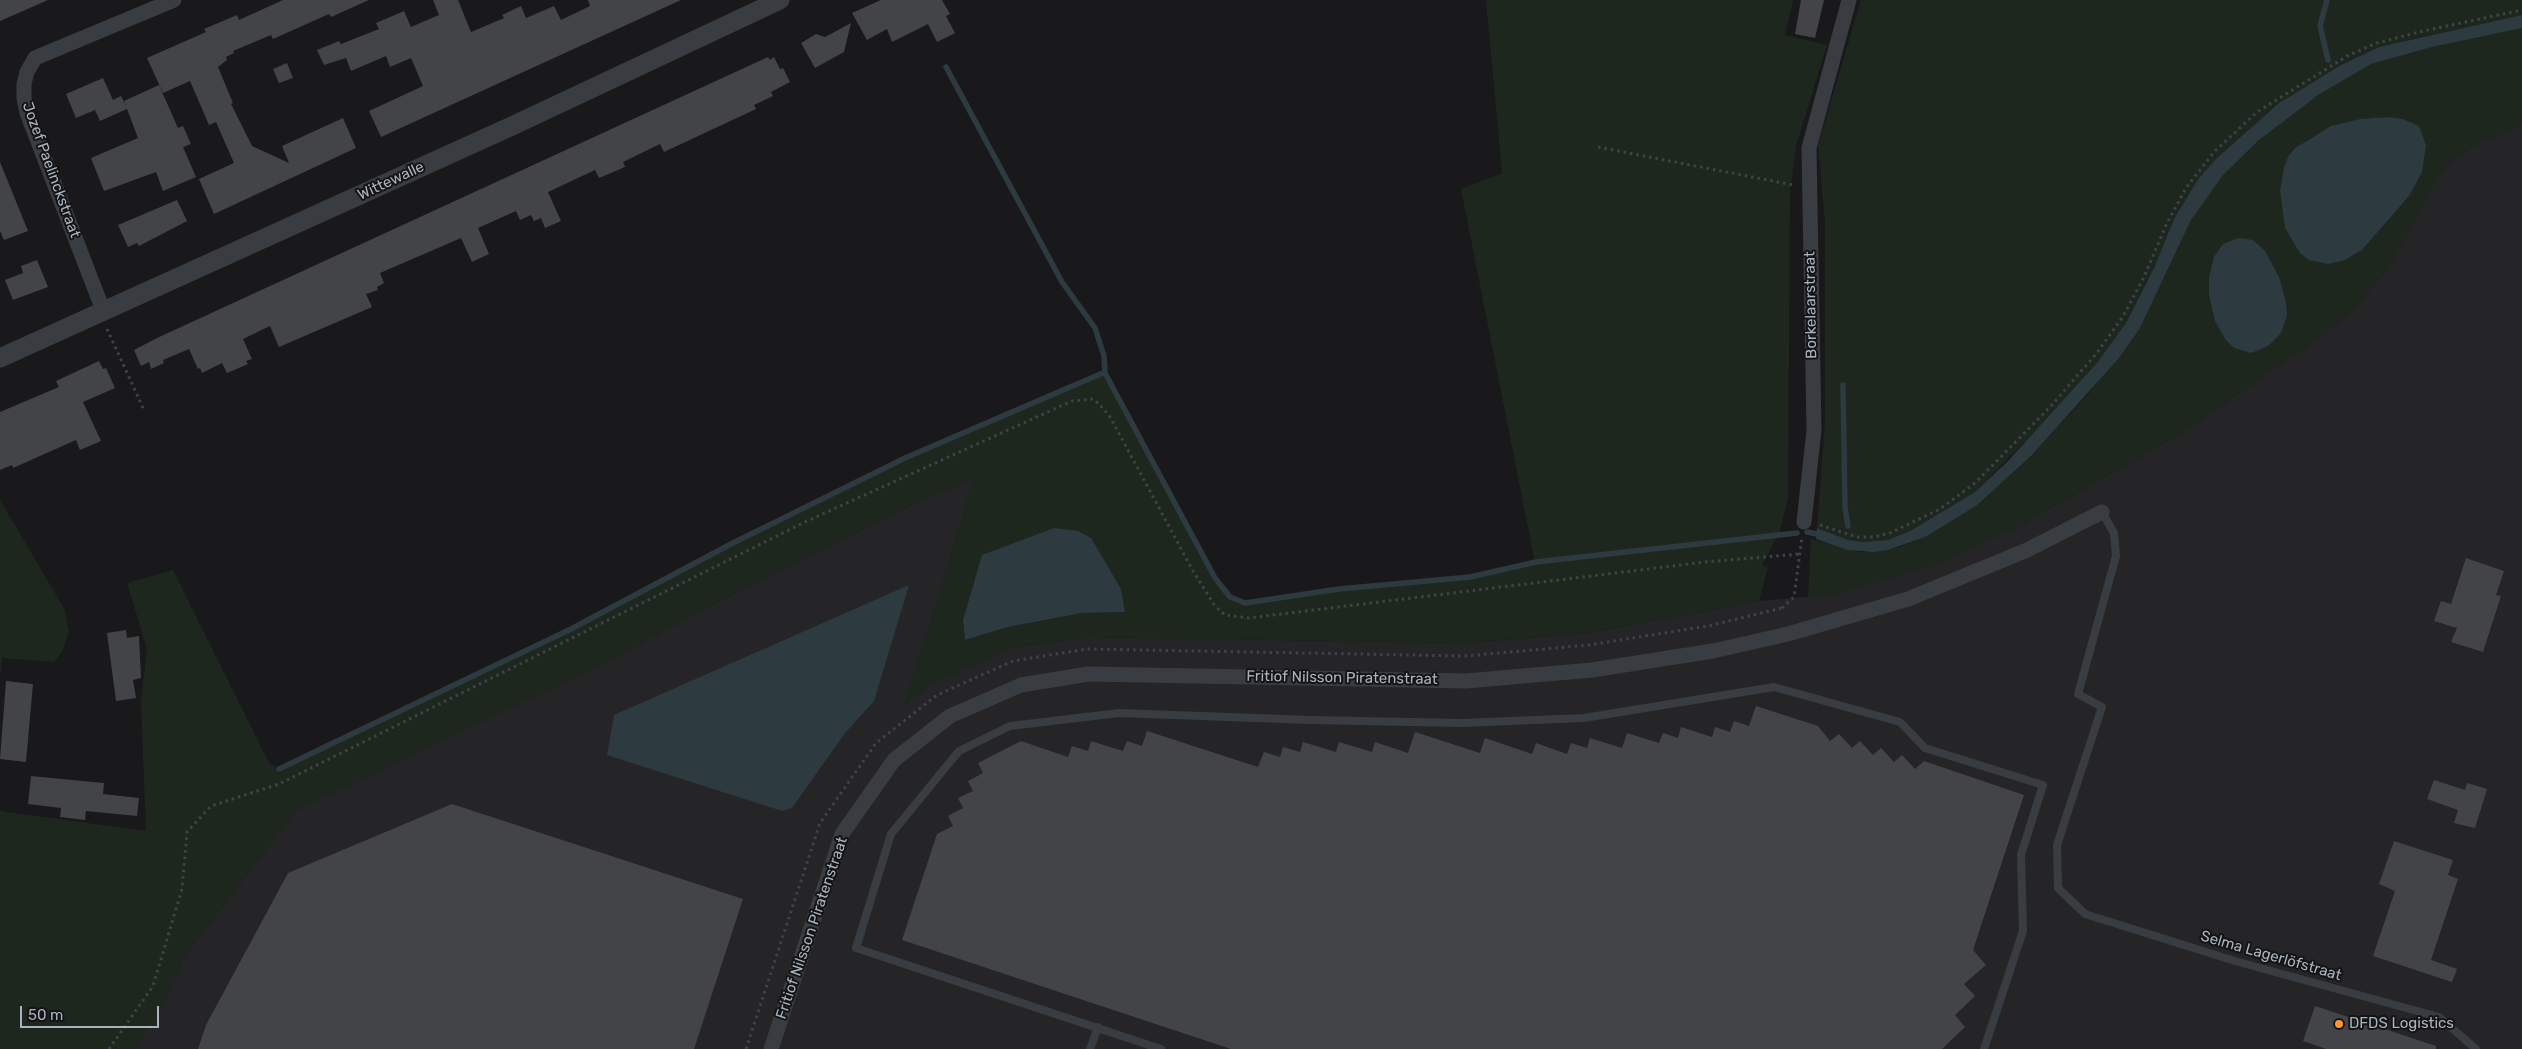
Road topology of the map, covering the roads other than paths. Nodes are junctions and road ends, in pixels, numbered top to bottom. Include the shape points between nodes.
1 (174, 0) edge
2 (780, 0) edge
3 (1849, 0) edge
4 (101, 310) junction
5 (0, 358) edge
6 (2102, 512) joint
7 (1804, 522) road end
8 (1098, 1026) junction
9 (771, 1049) edge
10 (1090, 1049) edge
11 (1161, 1049) edge
12 (1984, 1049) edge
13 (2476, 1049) edge

1 - 4 street, Jozef Paelinckstraat via 35,58 24,84 27,113
2 - 4 street, Wittewalle via 512,126
3 - 7 street, Borkelaarstraat via 1809,148 1814,430
4 - 5 street, Wittewalle
6 - 9 street, Fritiof Nilsson Piratenstraat via 2025,551 1908,599 1788,634 1713,651 1592,670 1466,681 1088,674 1020,685 950,716 894,760 842,834
6 - 13 lane, Selma Lagerlöfstraat via 2114,533 2116,556 2078,694 2102,707 2056,845 2058,888 2085,914 2235,961 2439,1017
8 - 10 lane
8 - 11 lane
8 - 12 lane via 856,948 891,834 960,751 1010,726 1119,713 1319,721 1490,722 1584,718 1774,687 1900,722 1925,748 2043,785 2021,856 2023,931

